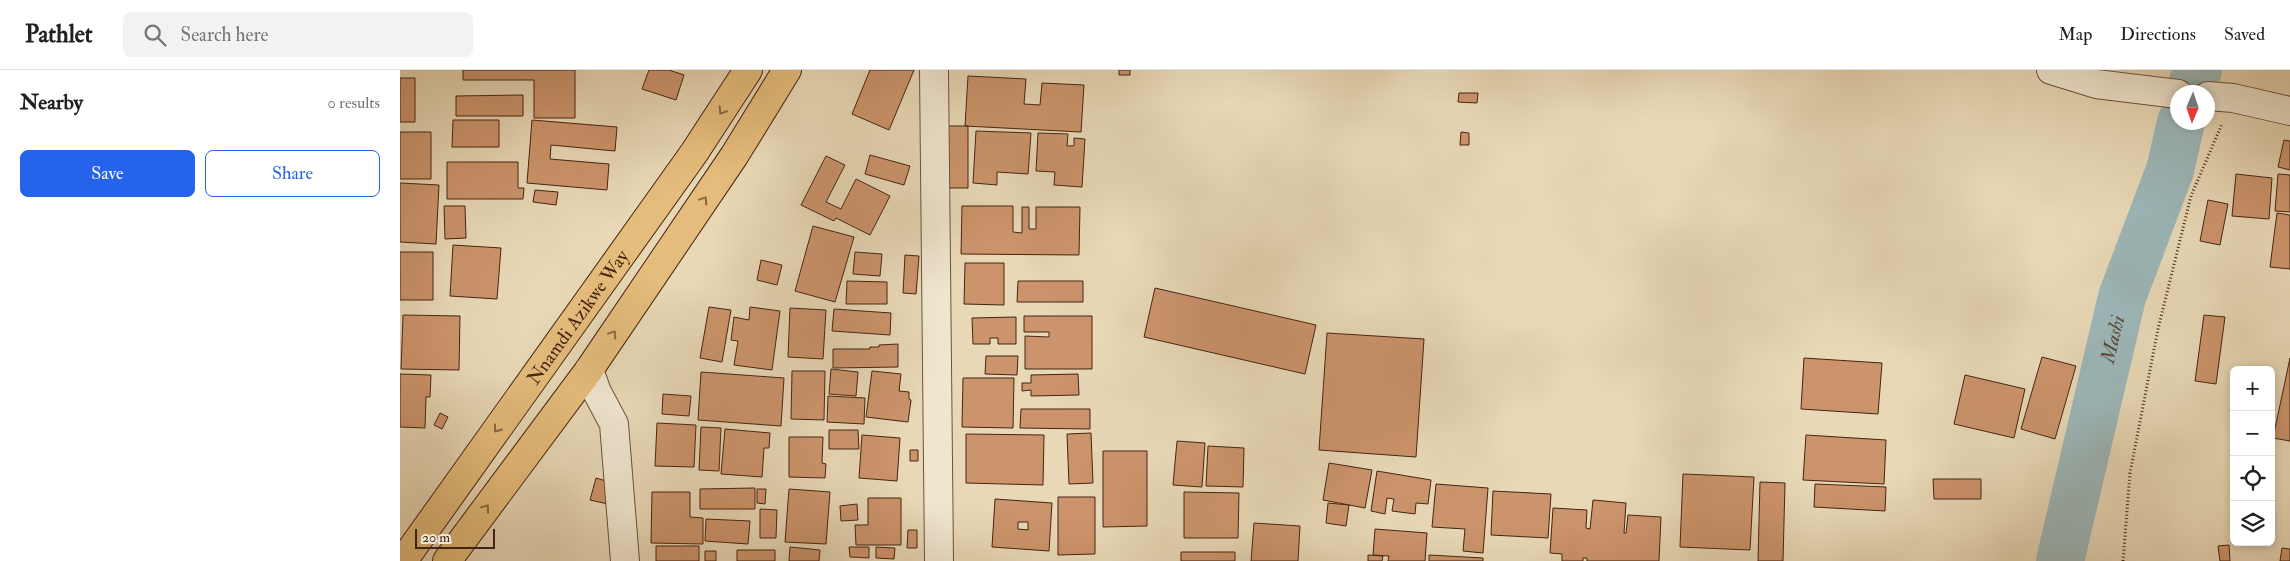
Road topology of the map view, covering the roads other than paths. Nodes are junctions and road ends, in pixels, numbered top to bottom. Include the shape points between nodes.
1 (748, 70) edge
2 (787, 70) edge
3 (934, 70) edge
4 (2051, 70) edge
5 (2170, 93) edge
6 (2220, 97) edge
7 (2290, 110) edge
8 (589, 370) junction
9 (518, 399) junction
10 (553, 419) junction
11 (402, 561) edge
12 (447, 561) edge
13 (625, 561) edge
14 (939, 561) edge

1 -> 9 highway, Nnamdi Azikwe Way via 694,153
8 -> 2 highway, Nnamdi Azikwe Way via 734,156
3 - 14 street
4 - 5 street via 2096,84
6 - 7 street
8 - 10 highway, Nnamdi Azikwe Way
8 - 13 street via 614,424
9 - 10 highway
9 -> 11 highway, Nnamdi Azikwe Way
12 -> 10 highway, Nnamdi Azikwe Way

